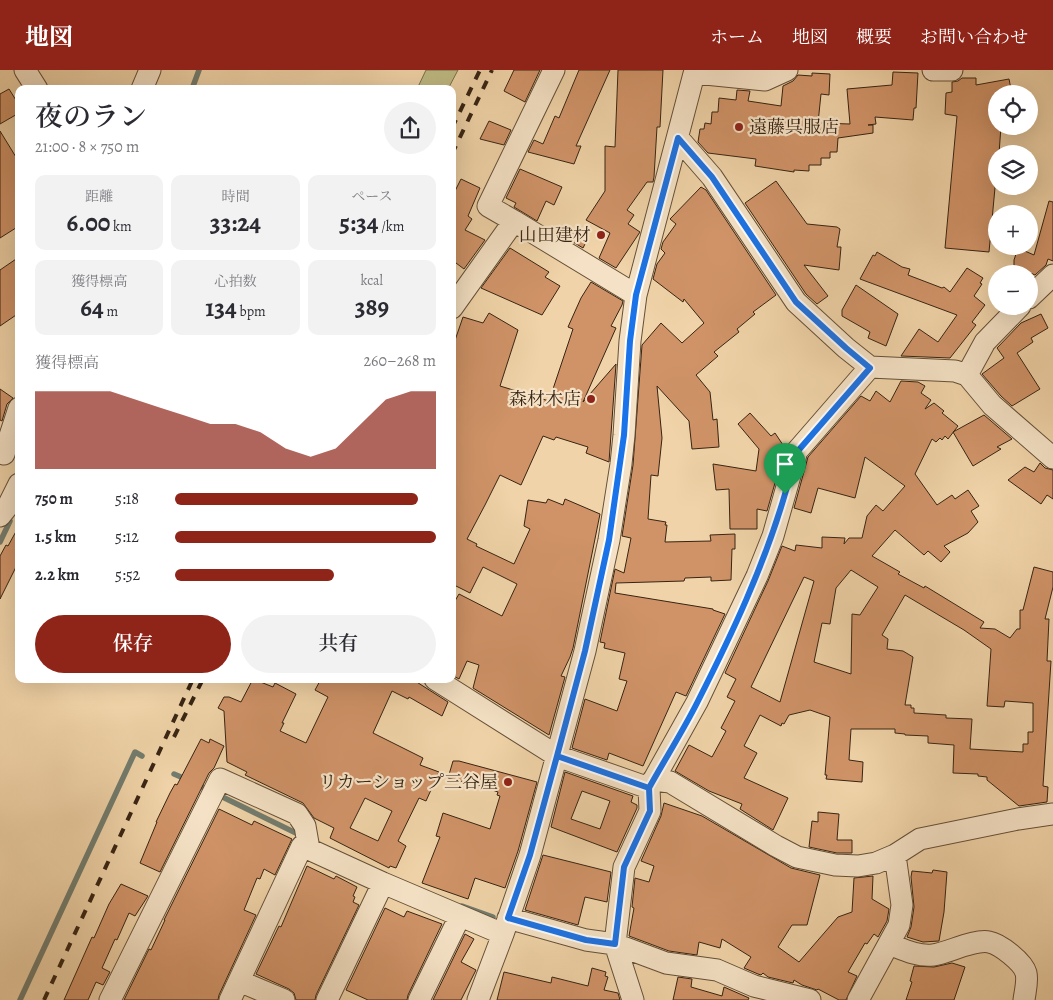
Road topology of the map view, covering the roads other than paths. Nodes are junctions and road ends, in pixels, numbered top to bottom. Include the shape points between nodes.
1 (25, 70) edge
2 (150, 70) edge
3 (554, 70) edge
4 (787, 70) edge
5 (933, 70) edge
6 (952, 70) edge
7 (695, 71) edge
8 (34, 85) edge
9 (144, 85) edge
10 (678, 138) junction
11 (514, 221) junction
12 (1053, 275) edge
13 (1038, 289) edge
14 (636, 295) junction
15 (456, 302) edge
16 (1011, 315) edge
17 (870, 368) junction
18 (966, 375) junction
19 (15, 424) edge
20 (7, 456) edge
21 (1053, 458) edge
22 (15, 492) edge
23 (0, 516) edge
24 (441, 683) edge
25 (557, 756) junction
26 (651, 784) junction
27 (1053, 814) edge
28 (308, 841) junction
29 (895, 855) junction
30 (383, 883) junction
31 (460, 916) junction
32 (506, 926) junction
33 (615, 944) junction
34 (889, 944) junction
35 (234, 991) edge
36 (110, 1000) edge
37 (284, 1000) edge
38 (326, 1000) edge
39 (419, 1000) edge
40 (478, 1000) edge
41 (633, 1000) edge
42 (810, 1000) edge
43 (858, 1000) edge
44 (1024, 1000) edge

1 - 8 street
2 - 9 street
3 - 11 street via 488,206
4 - 7 street via 765,80
5 - 6 street
7 - 10 street
10 - 14 street
10 - 17 street via 712,177 796,302
11 - 14 street
11 - 15 street
12 - 13 street
14 - 25 street via 624,435 609,540 585,651
16 - 18 street via 985,342
17 - 18 street via 955,371
17 - 26 street via 797,452 773,536 757,576 698,702
18 - 21 street via 992,405
19 - 20 street
22 - 23 street
24 - 25 street
25 - 26 street
25 - 32 street via 530,855
26 - 29 street via 670,782 798,857 858,866
26 - 33 street via 650,811 624,867
27 - 29 street via 920,839
28 - 30 street
28 - 35 street via 302,846
28 - 36 street via 297,814 220,779
29 - 34 street via 902,905 899,925
30 - 31 street
30 - 38 street
31 - 32 street
31 - 39 street
32 - 33 street
32 - 40 street
33 - 41 street
33 - 42 street via 666,963 717,970 754,986
34 - 43 street
34 - 44 street via 911,953 932,955 989,942 1017,959 1026,973
35 - 37 street

